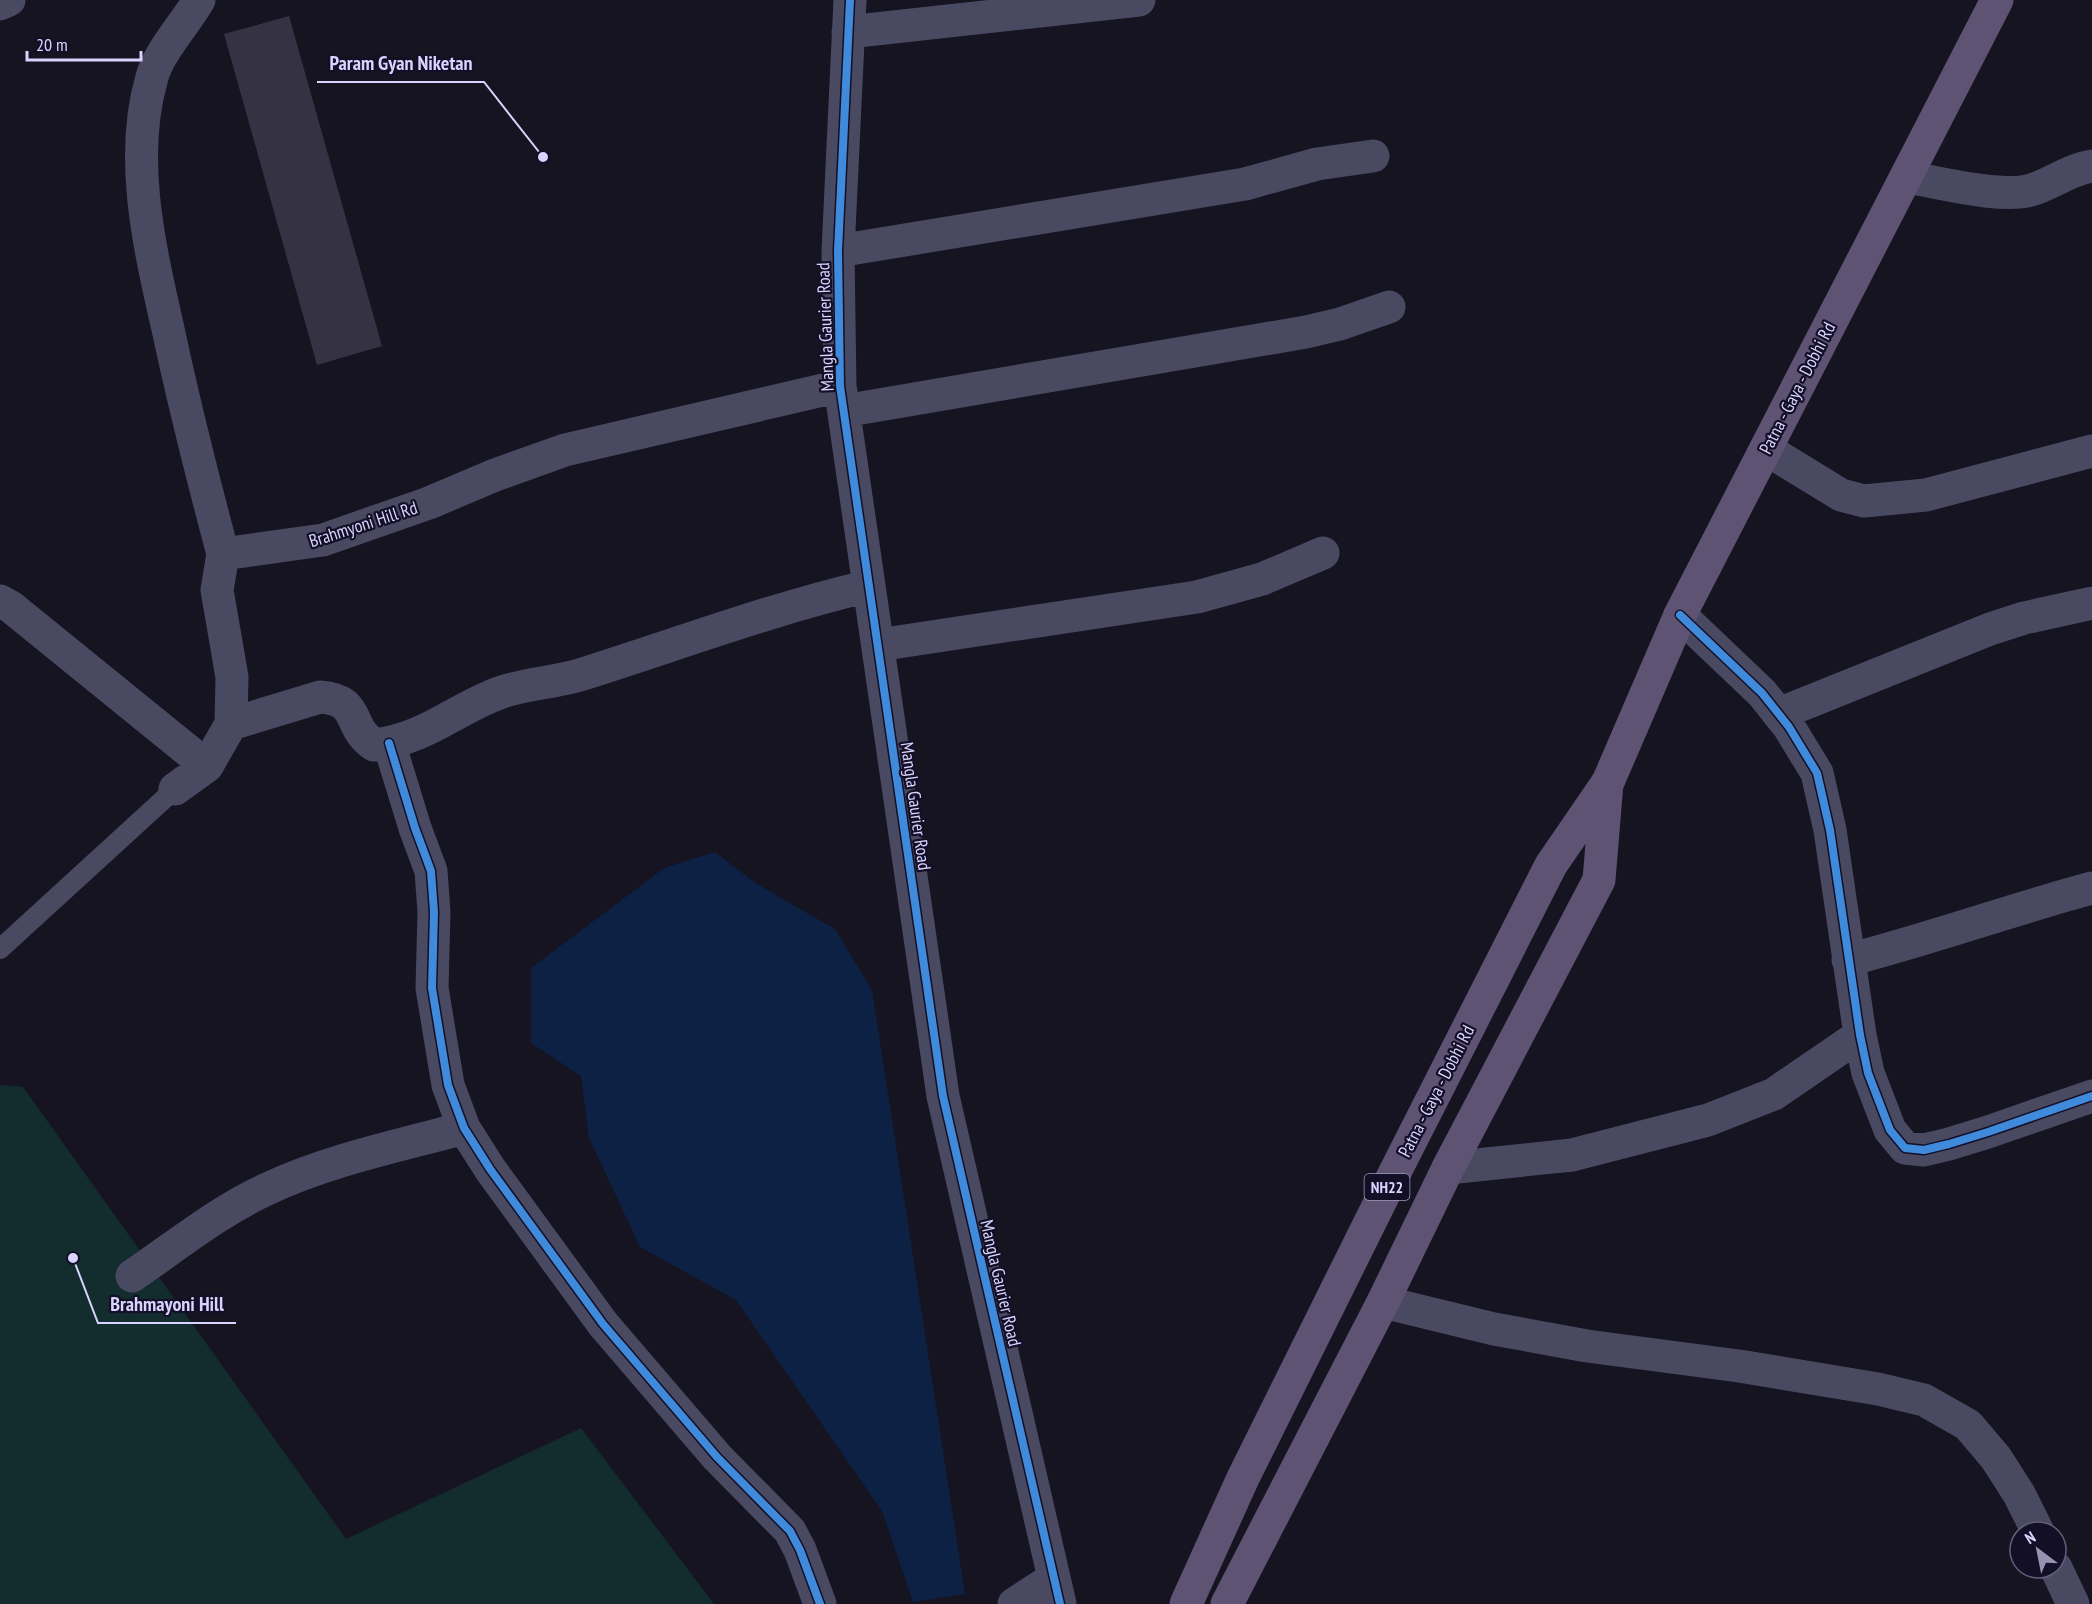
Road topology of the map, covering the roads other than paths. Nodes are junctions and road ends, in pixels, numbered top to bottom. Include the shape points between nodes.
1 (9, 0) edge
2 (199, 0) edge
3 (850, 0) edge
4 (1139, 0) edge
5 (1998, 0) edge
6 (0, 4) edge
7 (848, 33) junction
8 (1372, 156) dead end
9 (2092, 166) edge
10 (1906, 177) junction
11 (838, 251) junction
12 (1389, 307) dead end
13 (842, 399) junction
14 (1766, 449) junction
15 (2092, 451) edge
16 (1323, 553) dead end
17 (223, 554) junction
18 (869, 586) junction
19 (0, 601) edge
20 (2092, 603) edge
21 (1680, 615) junction
22 (878, 645) junction
23 (1779, 714) junction
24 (231, 724) junction
25 (389, 743) junction
26 (207, 766) junction
27 (1608, 782) junction
28 (175, 789) joint
29 (2092, 888) edge
30 (0, 949) edge
31 (1848, 960) junction
32 (1860, 1035) junction
33 (2092, 1096) edge
34 (464, 1128) junction
35 (1448, 1168) junction
36 (132, 1275) dead end
37 (1383, 1302) junction
38 (2032, 1520) edge
39 (2062, 1580) edge
40 (1057, 1591) edge
41 (820, 1604) edge
42 (1014, 1604) edge
43 (1186, 1604) edge
44 (1227, 1604) edge
45 (2073, 1604) edge

1 - 6 street
2 - 17 street via 152,76 142,158 150,248 189,425
3 - 7 street, Mangla Gaurier Road
4 - 7 street
5 - 10 main road, Patna - Gaya - Dobhi Rd
7 - 11 street, Mangla Gaurier Road
8 - 11 street via 1317,164 1245,184
9 - 10 street via 2032,190 2009,194
10 - 14 main road, Patna - Gaya - Dobhi Rd
11 - 13 street, Mangla Gaurier Road
12 - 13 street, Brahmyoni Hill Rd via 1306,332
13 - 17 street, Brahmyoni Hill Rd via 565,450 323,540
13 - 18 street, Mangla Gaurier Road
14 - 15 street via 1841,495 1864,501 1926,495
14 - 21 main road, Patna - Gaya - Dobhi Rd
16 - 22 street via 1262,579 1197,597
17 - 24 street via 217,590 232,677
18 - 22 street, Mangla Gaurier Road
18 - 25 street via 761,614 574,677 497,694 410,738
19 - 26 street
20 - 23 street via 1990,629
21 - 23 street
21 - 27 main road, Patna - Gaya - Dobhi Rd
22 - 40 street, Mangla Gaurier Road via 943,1096
23 - 31 street via 1816,773 1830,830
24 - 25 street via 320,697 345,704 365,739 374,745
24 - 26 street
25 - 34 street via 430,871 434,912 432,988 448,1085
26 - 28 street
27 - 35 main road, Patna - Gaya - Dobhi Rd / NH22 via 1599,880
27 - 43 main road, Patna - Gaya - Dobhi Rd / NH22 via 1551,865 1258,1447
28 - 30 lane
29 - 31 street
31 - 32 street
32 - 33 street via 1890,1130 1905,1148 1924,1150 1949,1144
32 - 35 street via 1774,1094 1708,1120 1572,1155
34 - 36 street via 339,1163 266,1190
34 - 41 street via 603,1324 717,1457 789,1531
35 - 37 main road, Patna - Gaya - Dobhi Rd / NH22
37 - 38 street via 1587,1346 1773,1371 1924,1400 1968,1425 1996,1458
37 - 44 main road, Patna - Gaya - Dobhi Rd / NH22
39 - 45 street
40 - 42 street

